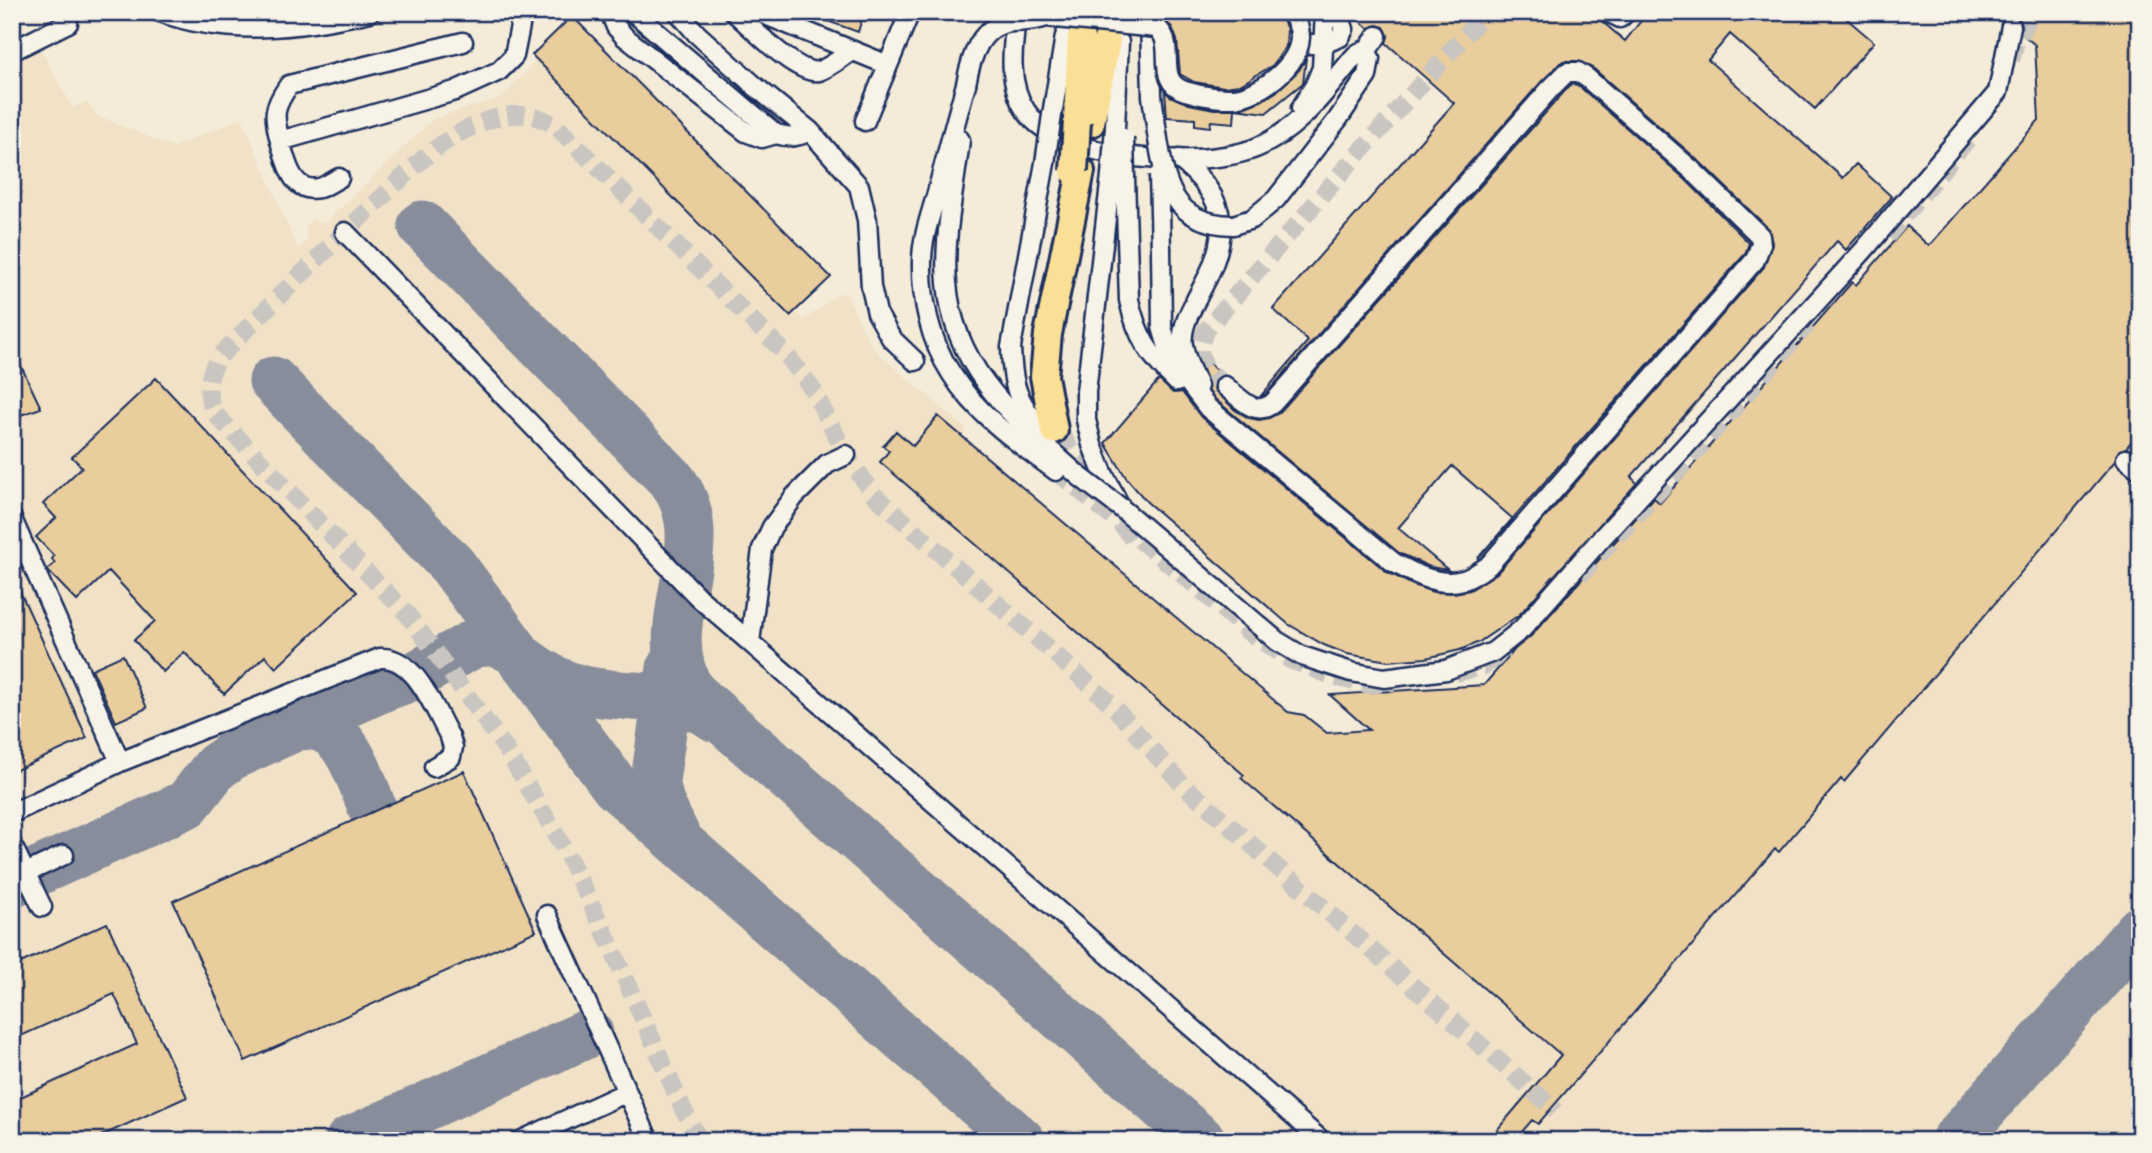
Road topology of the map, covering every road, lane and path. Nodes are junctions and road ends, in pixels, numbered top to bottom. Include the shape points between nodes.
1 (160, 12) edge
2 (370, 12) edge
3 (519, 12) edge
4 (610, 12) edge
5 (633, 12) edge
6 (662, 12) edge
7 (678, 12) edge
8 (734, 12) edge
9 (758, 12) edge
10 (910, 12) edge
11 (1017, 12) edge
12 (1290, 12) edge
13 (1325, 12) edge
14 (1338, 12) edge
15 (1608, 12) edge
16 (1626, 12) edge
17 (1046, 14) edge
18 (1150, 22) junction
19 (68, 23) dead end
20 (2011, 26) dead end
21 (697, 34) junction
22 (1073, 37) dead end
23 (463, 41) dead end
24 (1315, 44) junction
25 (1115, 48) dead end
26 (12, 51) edge
27 (852, 51) junction
28 (888, 65) junction
29 (966, 84) junction
30 (865, 121) dead end
31 (1092, 123) junction
32 (810, 131) junction
33 (1157, 133) junction
34 (776, 134) junction
35 (280, 141) junction
36 (1268, 142) junction
37 (1179, 159) junction
38 (1118, 176) junction
39 (339, 178) dead end
40 (345, 232) dead end
41 (915, 361) dead end
42 (1226, 386) tunnel mouth
43 (1213, 412) junction
44 (1054, 430) tunnel mouth
45 (846, 455) dead end
46 (1056, 471) tunnel mouth
47 (1079, 476) junction
48 (1122, 508) junction
49 (12, 519) edge
50 (750, 642) junction
51 (120, 762) junction
52 (434, 767) dead end
53 (12, 813) edge
54 (12, 845) edge
55 (64, 855) dead end
56 (26, 873) junction
57 (42, 907) dead end
58 (547, 915) dead end
59 (627, 1092) junction
60 (520, 1141) edge
61 (649, 1141) edge
62 (1322, 1141) edge

1 - 2 street via 207,26 279,29
3 - 35 street via 514,56 499,71 455,91
4 - 34 street via 625,37 746,132 762,138
5 - 34 street
6 - 21 street
7 - 21 street
8 - 27 street via 806,70 820,71
9 - 27 street
10 - 28 street
11 - 37 street via 1014,80 1032,119 1086,149
12 - 18 street, bridge via 1301,37 1293,61 1261,88 1242,97 1184,91 1171,83 1166,39
13 - 24 street
14 - 24 street via 1344,29 1340,37
15 - 16 street via 1620,18
17 - 18 street, bridge
17 - 29 street, bridge via 1035,22 999,24 991,29 975,51
18 - 33 street
19 - 26 street
20 - 48 street via 1998,92 1863,251 1522,629 1493,652 1446,670 1384,678 1302,656 1277,641
21 - 32 street
22 - 31 highway
23 - 35 street via 289,85 277,103 274,119
24 - 36 street via 1322,68 1315,85 1300,109
25 - 31 highway
27 - 28 street
28 - 30 street
29 - 46 street via 922,257 931,331 958,384 990,419
29 - 47 street via 947,258 947,283 961,346 1010,414
31 - 38 street, bridge
31 - 44 highway, bridge via 1078,171 1046,355 1046,394
31 - 47 street, bridge via 1045,163 1011,347 1022,407
32 - 34 street via 789,138
32 - 41 street via 859,186 877,313 897,346
33 - 36 street, bridge via 1166,178 1177,202 1198,219 1233,225 1252,219 1276,199 1338,119 1367,76 1372,43 1357,53 1304,116
33 - 43 street, bridge via 1162,327 1172,361
35 - 39 street via 291,176 304,187 319,188
36 - 37 street via 1228,156
37 - 43 street via 1204,180 1219,214 1220,248 1188,317 1183,345 1194,379
38 - 43 street via 1129,300 1139,334 1157,362
38 - 48 street via 1099,274 1086,420 1103,473
40 - 50 street via 698,597
42 - 43 street via 1256,409 1273,403 1567,72 1587,78 1721,197 1757,232 1761,244 1755,260 1489,566 1464,580 1417,576 1393,562
45 - 50 street via 827,464 772,527 762,549
47 - 48 street, bridge
49 - 51 street
50 - 62 street
51 - 52 street via 371,660 386,658 411,671 453,743 451,757
51 - 53 street
54 - 56 street
55 - 56 street
56 - 57 street
58 - 59 street
59 - 60 street
59 - 61 street

